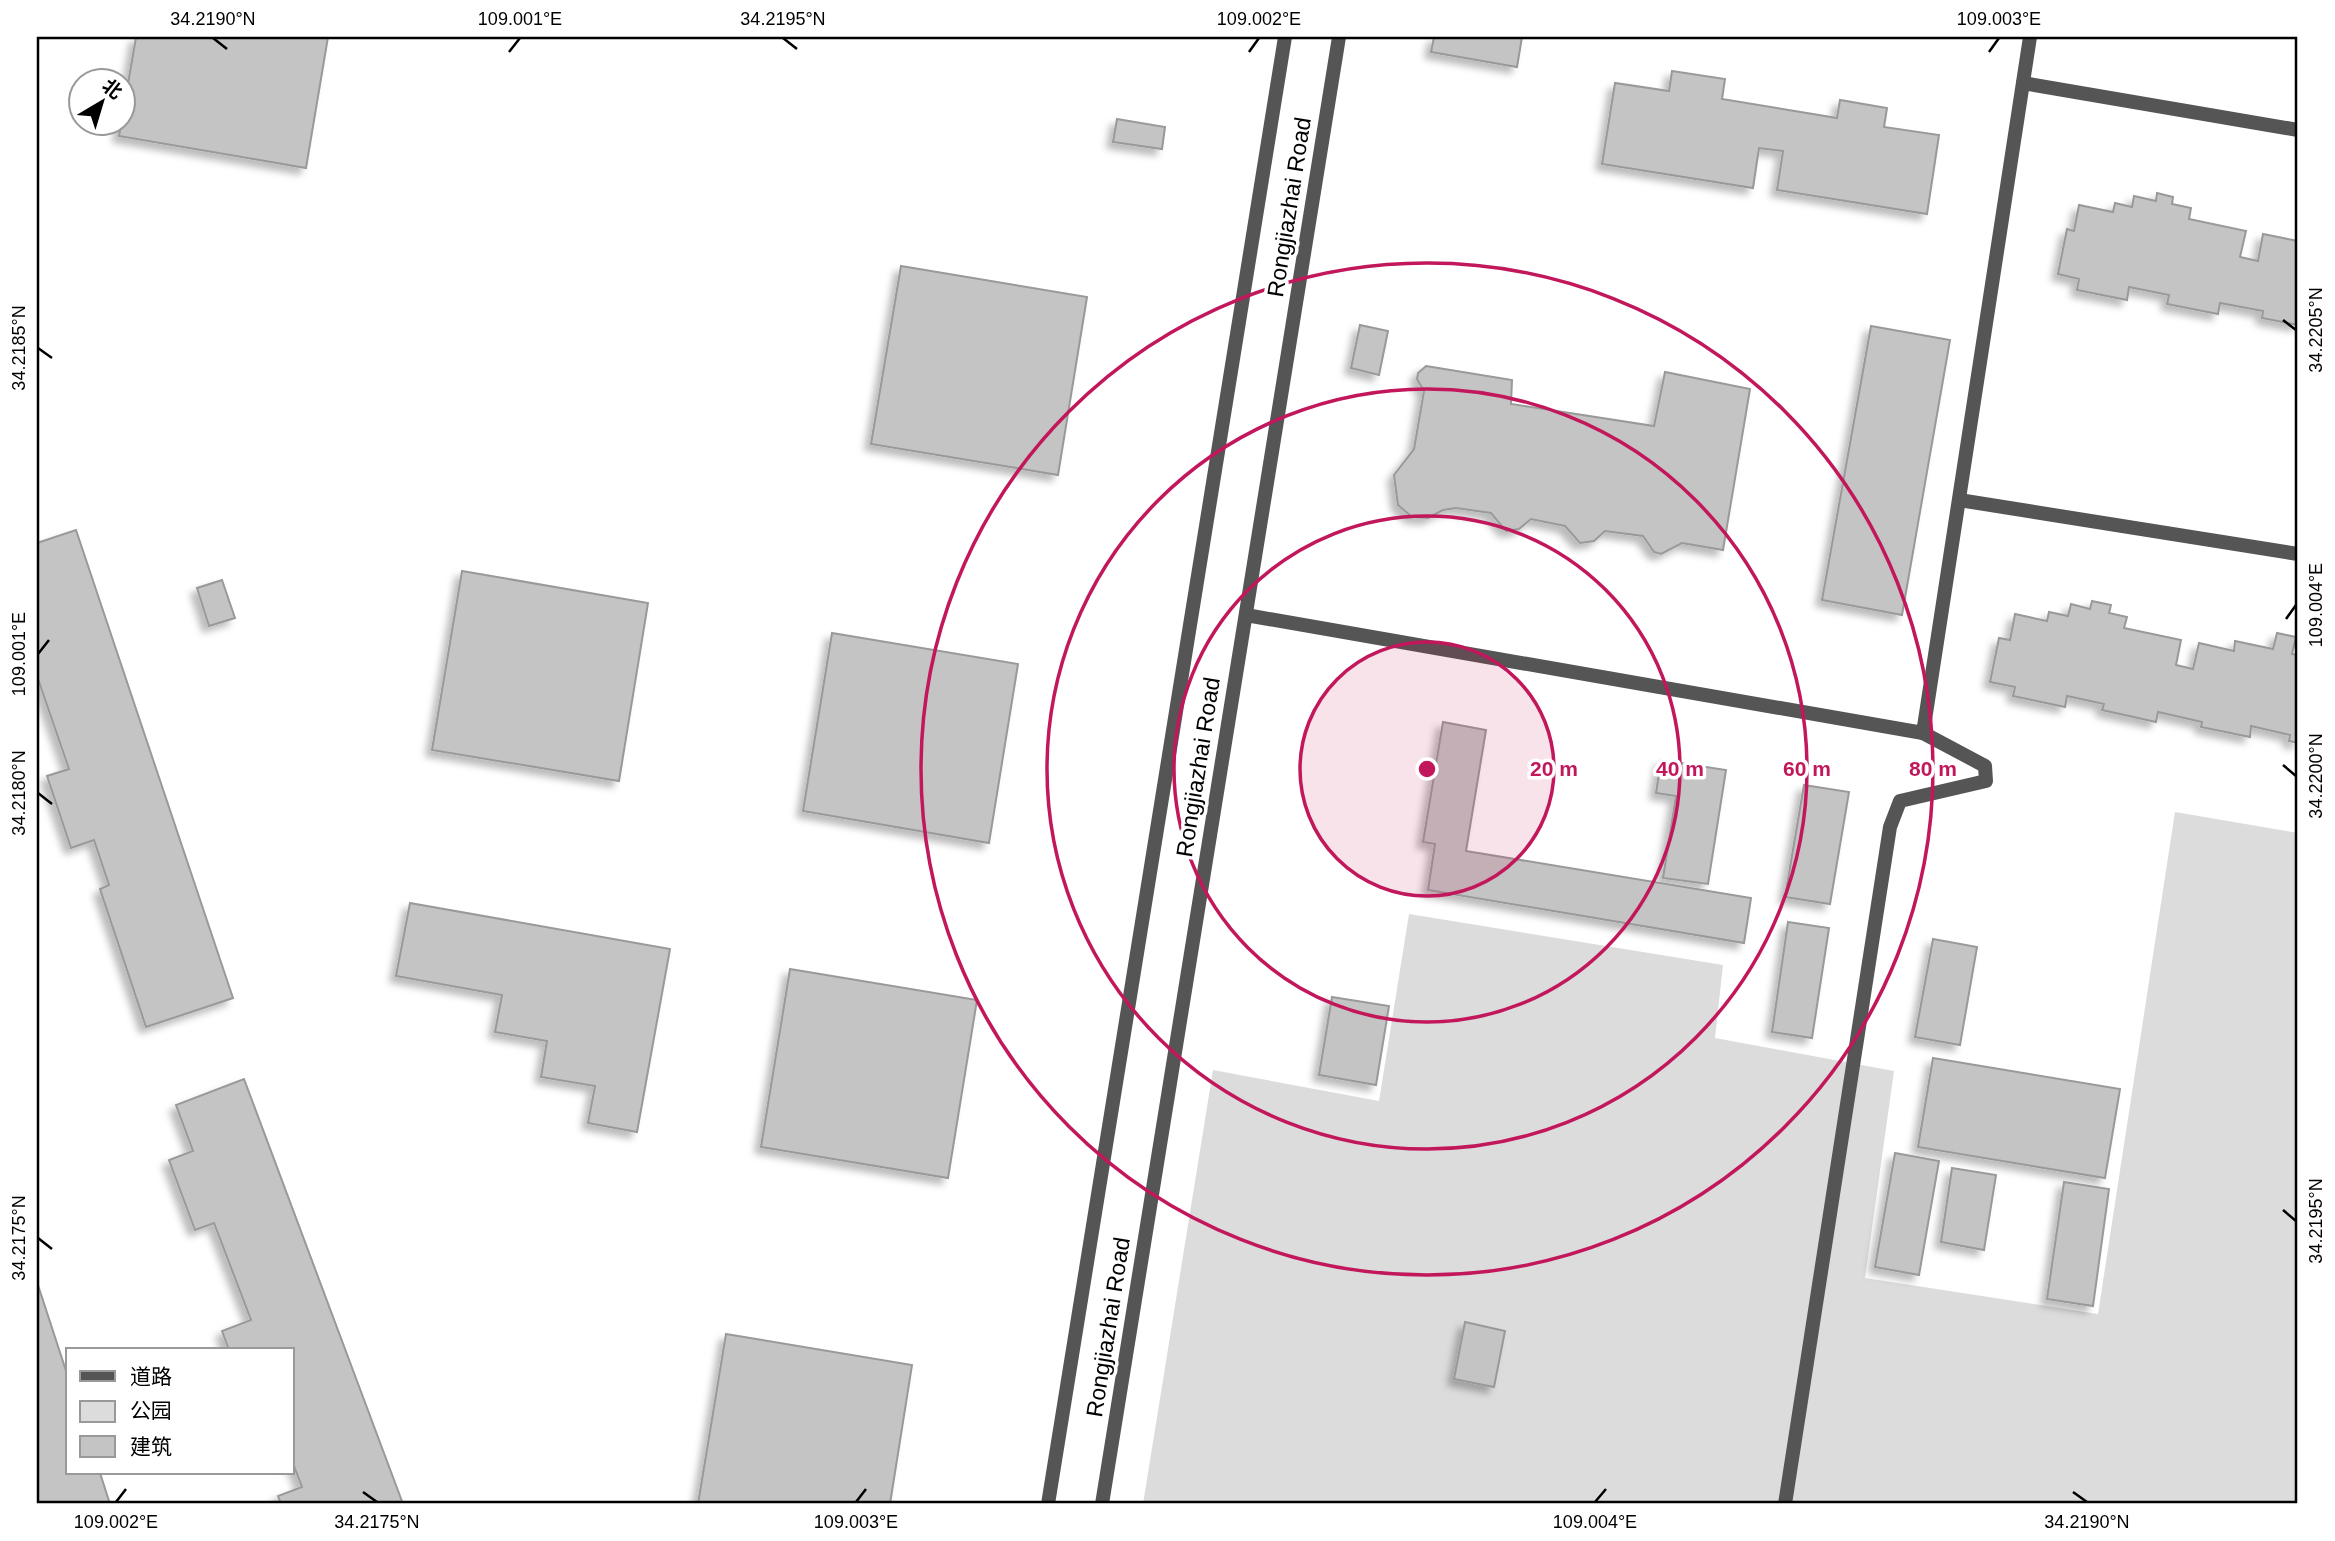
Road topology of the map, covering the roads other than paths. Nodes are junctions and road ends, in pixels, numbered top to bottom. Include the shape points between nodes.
1 (1285, 37) edge
2 (1339, 37) edge
3 (2030, 37) edge
4 (2023, 83) junction
5 (2298, 130) edge
6 (1959, 500) junction
7 (2298, 554) edge
8 (1246, 615) junction
9 (1923, 733) junction
10 (1048, 1504) edge
11 (1102, 1504) edge
12 (1785, 1504) edge

1 - 10 street, Rongjiazhai Road
2 - 8 street, Rongjiazhai Road
3 - 4 street
4 - 5 street
4 - 6 street
6 - 7 street
6 - 9 street
8 - 9 street
8 - 11 street, Rongjiazhai Road
9 - 12 street via 1985,766 1986,781 1900,802 1890,827

